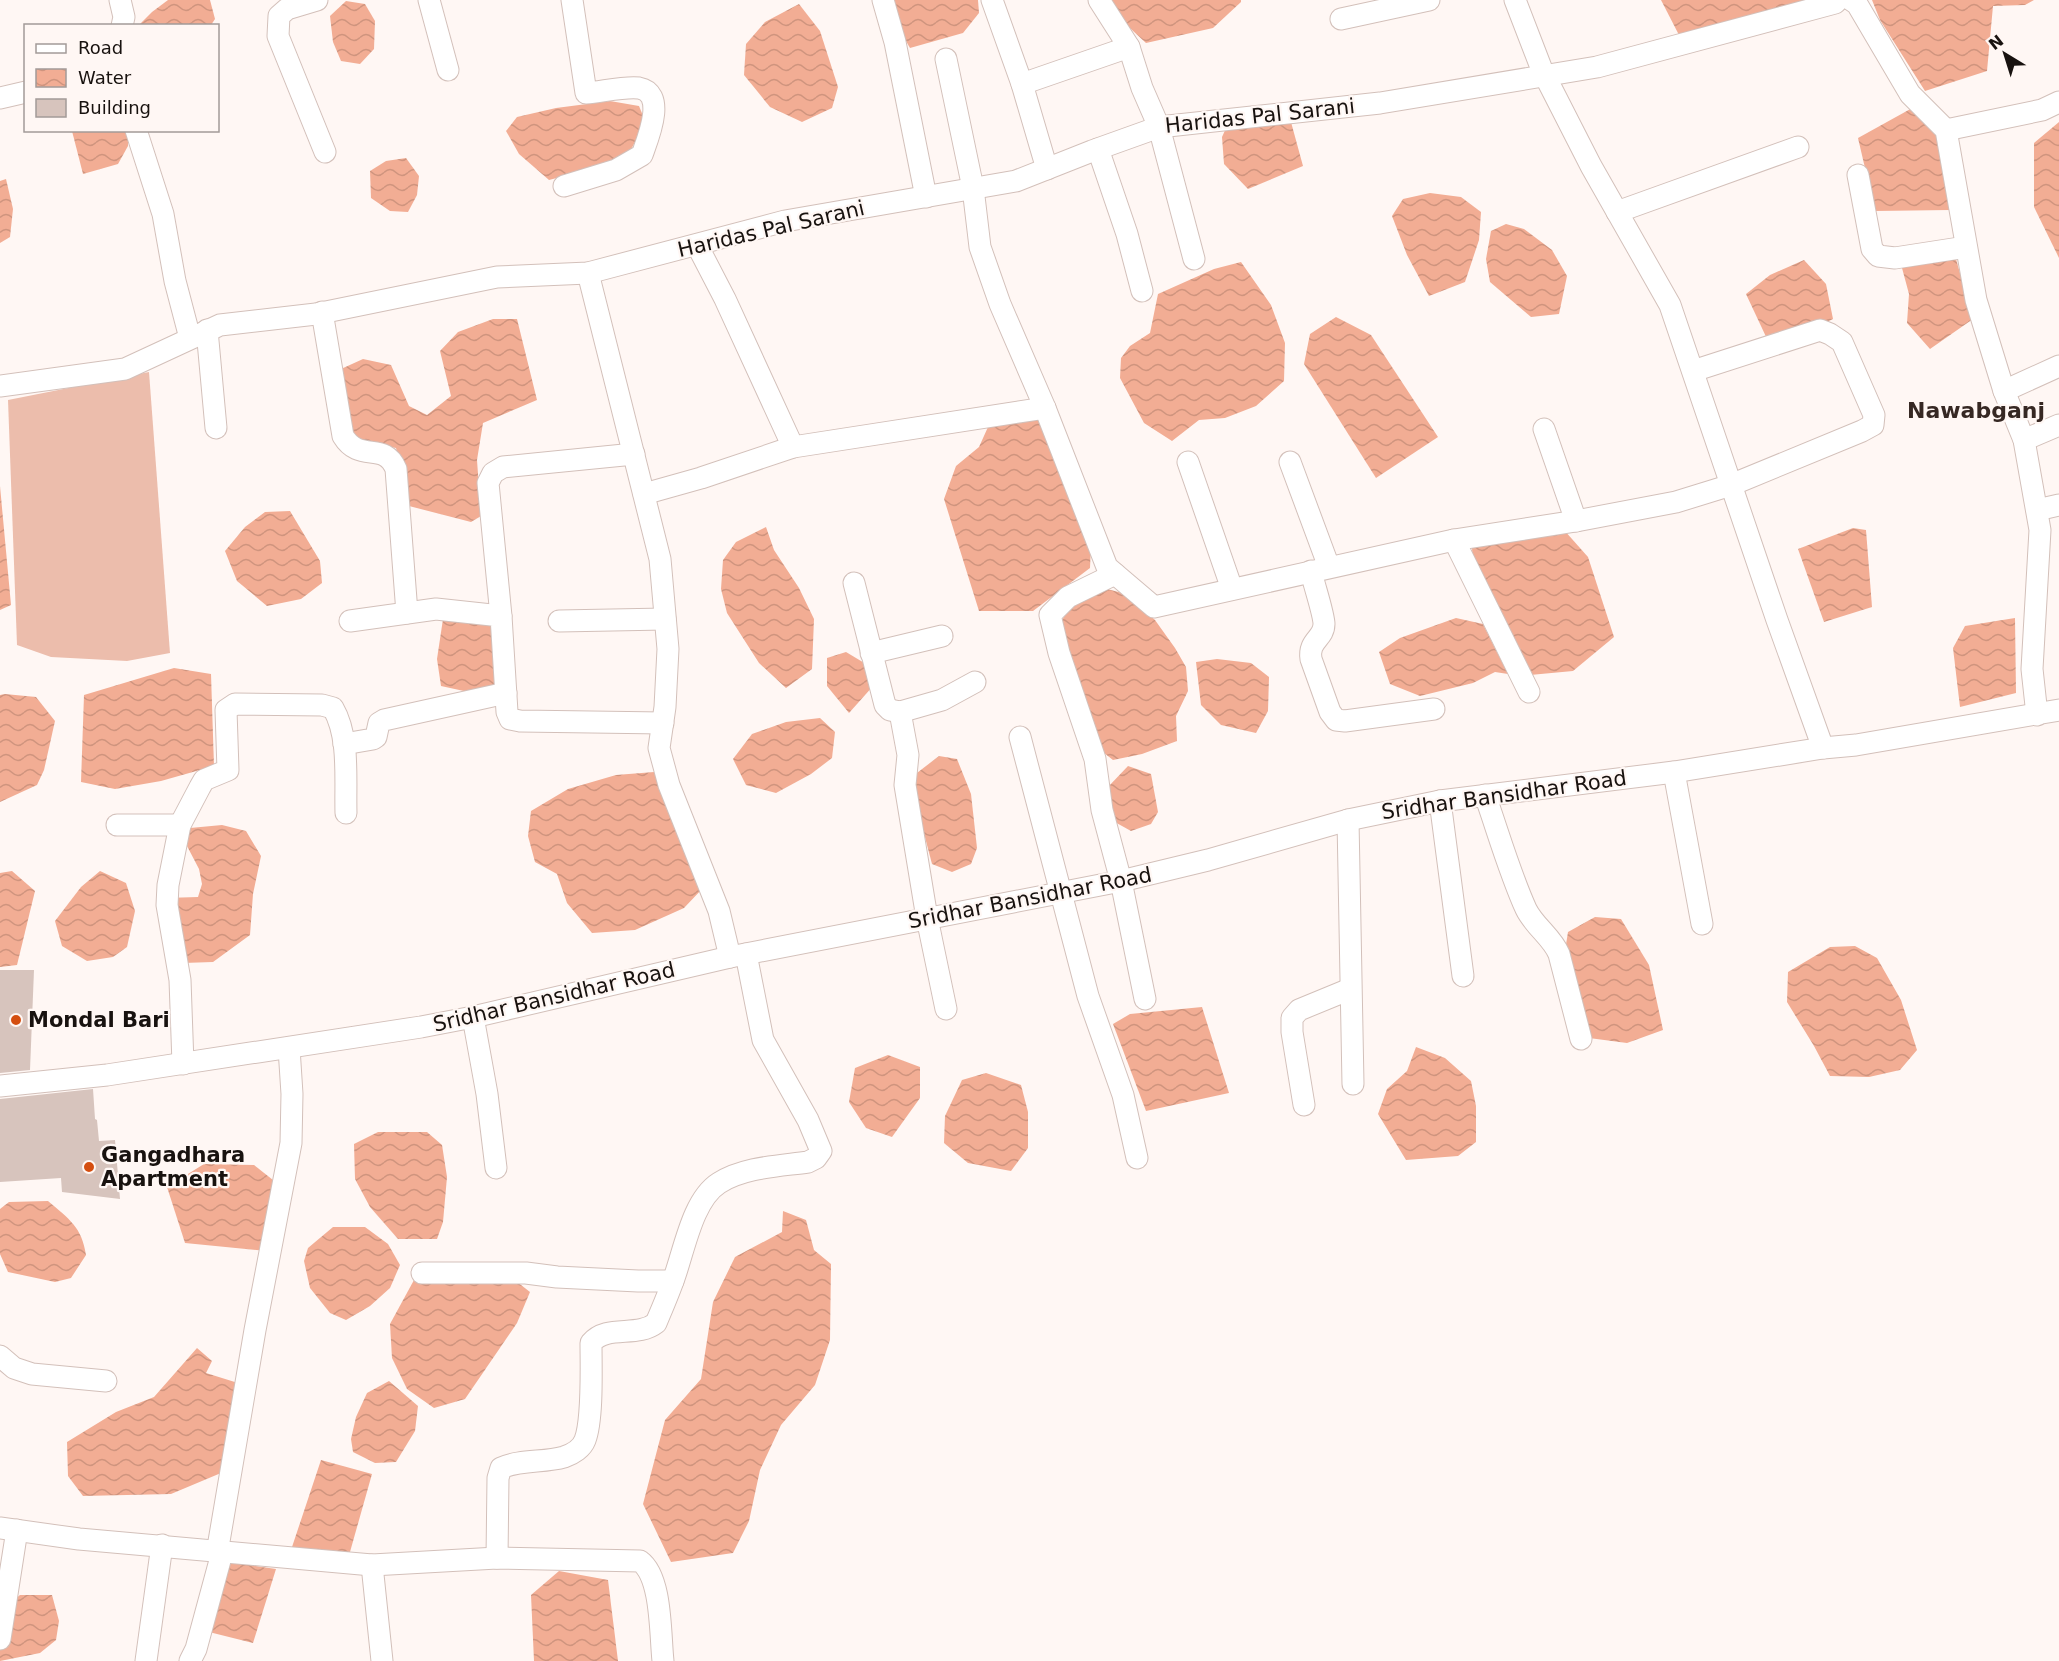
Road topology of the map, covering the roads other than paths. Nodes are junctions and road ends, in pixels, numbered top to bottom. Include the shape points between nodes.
1 (120, 0) edge
2 (317, 0) edge
3 (429, 0) edge
4 (572, 0) edge
5 (883, 0) edge
6 (992, 0) edge
7 (1099, 0) edge
8 (1429, 0) edge
9 (1515, 0) edge
10 (1838, 0) edge
11 (1851, 0) edge
12 (1341, 19) dead end
13 (122, 24) edge
14 (1129, 47) junction
15 (946, 59) dead end
16 (448, 70) dead end
17 (1545, 76) junction
18 (1022, 84) junction
19 (24, 92) edge
20 (0, 98) edge
21 (2059, 102) edge
22 (1159, 127) junction
23 (1946, 130) junction
24 (137, 132) edge
25 (1798, 147) dead end
26 (1098, 148) junction
27 (325, 152) dead end
28 (1047, 169) junction
29 (1858, 175) dead end
30 (564, 186) dead end
31 (973, 188) junction
32 (926, 197) junction
33 (1617, 212) junction
34 (697, 245) junction
35 (1966, 247) junction
36 (1194, 260) dead end
37 (588, 273) junction
38 (1142, 291) dead end
39 (322, 312) junction
40 (199, 334) junction
41 (2059, 366) edge
42 (1693, 371) junction
43 (0, 387) edge
44 (2004, 391) junction
45 (1046, 408) junction
46 (2059, 425) edge
47 (216, 428) dead end
48 (1544, 429) dead end
49 (2024, 440) junction
50 (793, 447) junction
51 (634, 454) junction
52 (1188, 462) dead end
53 (1290, 462) dead end
54 (1731, 485) junction
55 (644, 494) junction
56 (2059, 506) edge
57 (2037, 510) junction
58 (1576, 521) junction
59 (1454, 540) junction
60 (1320, 569) junction
61 (1115, 574) junction
62 (854, 583) dead end
63 (1232, 589) junction
64 (407, 612) junction
65 (501, 616) junction
66 (665, 619) junction
67 (350, 621) dead end
68 (559, 621) dead end
69 (942, 636) dead end
70 (872, 652) junction
71 (975, 682) dead end
72 (1529, 692) dead end
73 (506, 693) junction
74 (1434, 710) dead end
75 (2059, 710) edge
76 (900, 712) junction
77 (2037, 715) junction
78 (663, 723) junction
79 (1020, 737) dead end
80 (344, 744) junction
81 (1823, 748) junction
82 (1674, 772) junction
83 (1485, 795) junction
84 (1440, 801) junction
85 (346, 813) dead end
86 (1348, 820) junction
87 (117, 825) dead end
88 (180, 825) junction
89 (1121, 882) junction
90 (1062, 894) junction
91 (927, 918) junction
92 (1702, 924) dead end
93 (738, 956) junction
94 (1462, 976) dead end
95 (1350, 989) junction
96 (1145, 999) dead end
97 (946, 1009) dead end
98 (473, 1017) junction
99 (1581, 1039) dead end
100 (289, 1048) junction
101 (183, 1064) junction
102 (1353, 1084) dead end
103 (0, 1086) edge
104 (1304, 1105) dead end
105 (1137, 1158) dead end
106 (496, 1168) dead end
107 (422, 1273) dead end
108 (673, 1281) junction
109 (0, 1356) edge
110 (106, 1381) dead end
111 (9, 1529) edge
112 (162, 1545) junction
113 (219, 1553) junction
114 (497, 1558) junction
115 (372, 1565) junction
116 (0, 1639) edge
117 (146, 1661) edge
118 (190, 1661) edge
119 (382, 1661) edge
120 (663, 1661) edge

1 - 13 street
2 - 27 street via 287,9 279,16 278,36
3 - 16 street
4 - 30 street via 586,93 637,88 647,91 654,100 652,125 642,155 616,170
5 - 32 street
6 - 18 street
7 - 14 street
8 - 12 street
9 - 17 street
10 - 17 street, Haridas Pal Sarani via 1596,68
11 - 23 street via 1910,94
14 - 18 street
14 - 22 street
15 - 31 street
17 - 22 street, Haridas Pal Sarani via 1380,103
17 - 33 street
18 - 28 street
19 - 20 street
21 - 23 street via 2042,110
22 - 26 street, Haridas Pal Sarani
22 - 36 street
23 - 35 street
24 - 40 street via 163,214 175,281
25 - 33 street
26 - 28 street, Haridas Pal Sarani
26 - 38 street
28 - 31 street, Haridas Pal Sarani via 1016,181
29 - 35 street via 1872,249 1878,256 1895,258
31 - 32 street, Haridas Pal Sarani
31 - 45 street via 980,248
32 - 34 street, Haridas Pal Sarani via 785,221
33 - 42 street via 1671,305
34 - 37 street, Haridas Pal Sarani
34 - 50 street
35 - 44 street via 1976,300
37 - 39 street, Haridas Pal Sarani via 497,277
37 - 51 street
39 - 40 street, Haridas Pal Sarani via 220,325
39 - 64 street via 343,436 355,449 387,456 396,469
40 - 43 street, Haridas Pal Sarani via 125,369
40 - 47 street
41 - 44 street
42 - 54 street
42 - 54 street via 1820,330 1842,342 1874,415 1873,425 1862,431
44 - 49 street
45 - 50 street
45 - 61 street via 1107,567
46 - 49 street
48 - 58 street
49 - 57 street
50 - 55 street
51 - 55 street
51 - 65 street via 503,467 493,473 488,483
52 - 63 street
53 - 60 street
54 - 58 street via 1676,502
54 - 81 street
55 - 66 street via 660,559
56 - 57 street
57 - 77 street via 2040,530 2032,669
58 - 59 street
59 - 60 street
59 - 72 street
60 - 63 street
60 - 74 street via 1324,624 1309,651 1336,720
61 - 63 street via 1155,607
61 - 89 street via 1068,597 1050,615 1095,759 1102,810
62 - 70 street
64 - 65 street via 436,609
64 - 67 street
65 - 73 street
66 - 68 street
66 - 78 street via 668,649
69 - 70 street
70 - 76 street via 885,705
71 - 76 street via 942,700
73 - 78 street via 510,719 520,721
73 - 80 street via 384,720 373,739
75 - 77 street, Sridhar Bansidhar Road
76 - 91 street via 908,755 905,785
77 - 81 street, Sridhar Bansidhar Road
78 - 93 street via 659,748 669,785
79 - 90 street
80 - 85 street
80 - 88 street via 333,708 231,705 226,710 228,770 204,780
81 - 82 street, Sridhar Bansidhar Road
82 - 83 street, Sridhar Bansidhar Road
82 - 92 street
83 - 84 street, Sridhar Bansidhar Road
83 - 99 street via 1526,908 1557,947
84 - 86 street, Sridhar Bansidhar Road
84 - 94 street
86 - 89 street, Sridhar Bansidhar Road
86 - 95 street
87 - 88 street
88 - 101 street via 167,905 180,980
89 - 90 street, Sridhar Bansidhar Road
89 - 96 street
90 - 91 street, Sridhar Bansidhar Road
90 - 105 street via 1088,996 1124,1095
91 - 93 street, Sridhar Bansidhar Road
91 - 97 street
93 - 98 street, Sridhar Bansidhar Road
93 - 108 street via 764,1040 821,1151 808,1161 750,1171 719,1183 707,1194 695,1216
95 - 102 street
95 - 104 street via 1299,1010 1292,1018
98 - 100 street, Sridhar Bansidhar Road
98 - 106 street
100 - 101 street, Sridhar Bansidhar Road
100 - 113 street via 291,1143 255,1330
101 - 103 street, Sridhar Bansidhar Road
107 - 108 street via 526,1273
108 - 114 street via 656,1323 650,1328 605,1333 591,1343 588,1427 585,1442 578,1450 564,1457 501,1468
109 - 110 street via 14,1368 33,1374
111 - 112 street
111 - 116 street
112 - 113 street
112 - 117 street
113 - 115 street
113 - 118 street
114 - 115 street
114 - 120 street via 640,1561 656,1584
115 - 119 street

